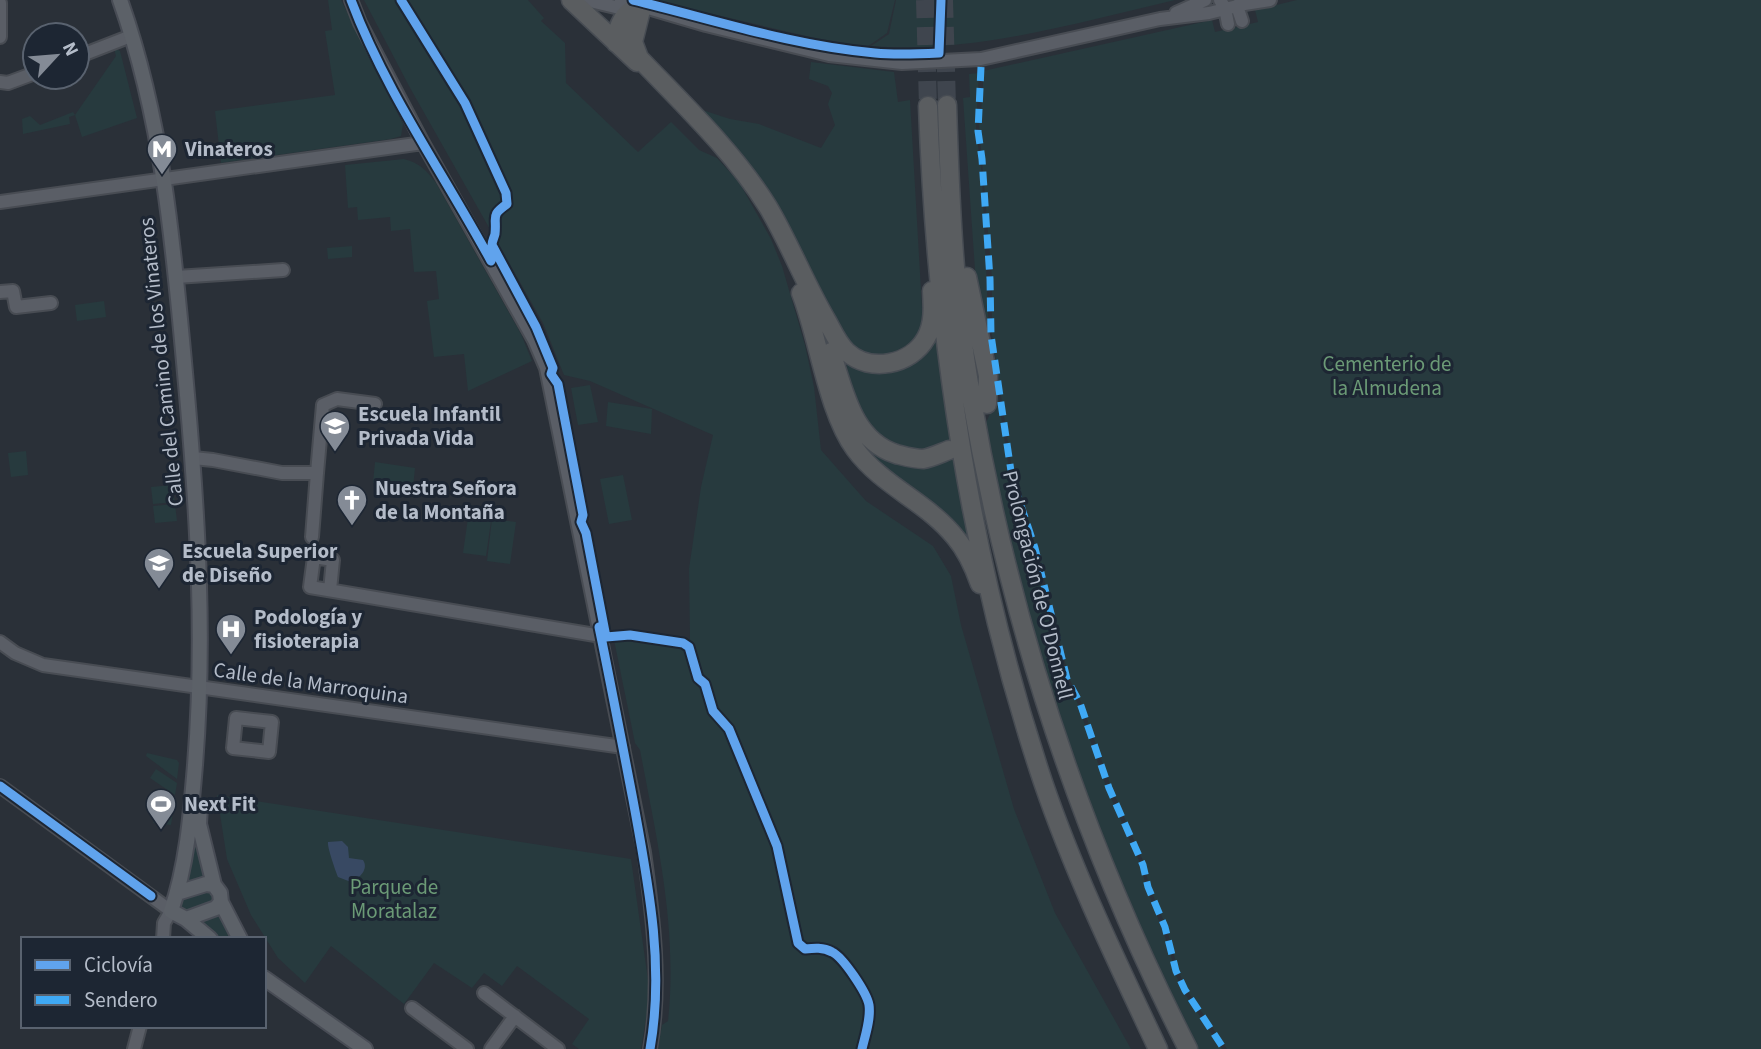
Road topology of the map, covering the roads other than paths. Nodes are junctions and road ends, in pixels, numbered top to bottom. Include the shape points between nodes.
1 (120, 0) edge
2 (128, 0) edge
3 (351, 0) edge
4 (359, 0) edge
5 (571, 0) edge
6 (586, 0) edge
7 (1205, 0) edge
8 (1270, 0) edge
9 (1232, 4) edge
10 (633, 7) edge
11 (0, 10) edge
12 (1160, 19) junction
13 (1242, 21) dead end
14 (360, 23) junction
15 (1228, 24) dead end
16 (131, 36) junction
17 (0, 37) edge
18 (617, 43) junction
19 (91, 52) edge
20 (21, 78) edge
21 (0, 82) edge
22 (947, 105) tunnel mouth
23 (928, 106) tunnel mouth
24 (695, 116) junction
25 (423, 143) junction
26 (931, 176) junction
27 (168, 179) junction
28 (0, 202) edge
29 (952, 209) junction
30 (783, 236) junction
31 (283, 270) dead end
32 (181, 276) junction
33 (0, 292) edge
34 (812, 296) junction
35 (51, 303) dead end
36 (375, 404) dead end
37 (987, 404) dead end
38 (949, 450) dead end
39 (197, 458) junction
40 (317, 473) junction
41 (312, 537) dead end
42 (330, 590) junction
43 (601, 636) junction
44 (1001, 639) junction
45 (0, 642) edge
46 (205, 688) junction
47 (623, 747) junction
48 (0, 786) edge
49 (214, 885) junction
50 (177, 893) junction
51 (151, 896) junction
52 (221, 902) junction
53 (171, 911) junction
54 (186, 919) junction
55 (164, 934) edge
56 (208, 937) edge
57 (239, 937) edge
58 (266, 971) edge
59 (266, 979) edge
60 (286, 992) junction
61 (484, 993) dead end
62 (412, 1008) dead end
63 (515, 1016) junction
64 (139, 1028) edge
65 (134, 1049) edge
66 (365, 1049) edge
67 (467, 1049) edge
68 (491, 1049) edge
69 (558, 1049) edge
70 (650, 1049) edge
71 (1158, 1049) edge
72 (1188, 1049) edge

1 - 16 main road, Calle del Camino de los Vinateros
2 - 27 main road, Calle del Camino de los Vinateros via 157,98
3 - 14 street
4 - 14 street
5 - 18 highway
6 - 10 street
7 - 12 street
8 - 9 street
9 - 12 street via 1209,13
9 - 13 street
9 - 15 street
10 - 12 street via 828,55 879,61 981,59
10 - 18 highway via 617,28
10 - 24 highway via 634,48 639,58
11 - 17 street
14 - 25 street
16 - 19 street
16 - 27 main road, Calle del Camino de los Vinateros
18 - 24 highway
20 - 21 street
22 - 29 highway, Prolongación de O'Donnell
23 - 26 highway, Prolongación de O'Donnell
24 - 30 highway via 743,172
25 - 27 street
25 - 43 street via 546,368
26 - 34 highway via 926,210 933,307 930,328 915,351 886,364 857,359 840,345
26 - 44 highway, Prolongación de O'Donnell via 953,400
27 - 28 street
27 - 32 main road, Calle del Camino de los Vinateros
29 - 37 highway via 988,376
29 - 72 highway, Prolongación de O'Donnell via 970,393 995,524 1029,656 1107,874
30 - 34 highway
30 - 44 highway via 848,438 875,472 956,537 973,566
31 - 32 street
32 - 39 main road, Calle del Camino de los Vinateros
33 - 35 street via 13,291 16,307
34 - 38 highway via 852,416 865,435 905,457 923,458
36 - 40 street via 337,399 323,405
39 - 40 street via 282,473
39 - 46 main road, Calle del Camino de los Vinateros via 209,577
40 - 41 street
42 - 42 street via 333,560 314,557 310,587
42 - 43 street
43 - 47 street
44 - 71 highway, Prolongación de O'Donnell via 1044,785 1104,933
45 - 46 street, Calle de la Marroquina via 43,665
46 - 47 street, Calle de la Marroquina
46 - 49 main road, Calle del Camino de los Vinateros via 199,824
46 - 50 main road, Calle del Camino de los Vinateros
47 - 70 street via 651,902 656,993
48 - 51 street
49 - 50 main road
49 - 52 main road, Calle del Camino de los Vinateros
50 - 51 street
50 - 53 main road, Calle del Camino de los Vinateros
51 - 53 street
52 - 54 main road
52 - 57 main road, Calle del Camino de los Vinateros
53 - 54 main road
53 - 55 street
54 - 55 street via 175,922
54 - 56 main road
58 - 60 main road
59 - 60 main road
60 - 66 main road
61 - 63 street
62 - 67 street
63 - 68 street
63 - 69 street
64 - 65 street

